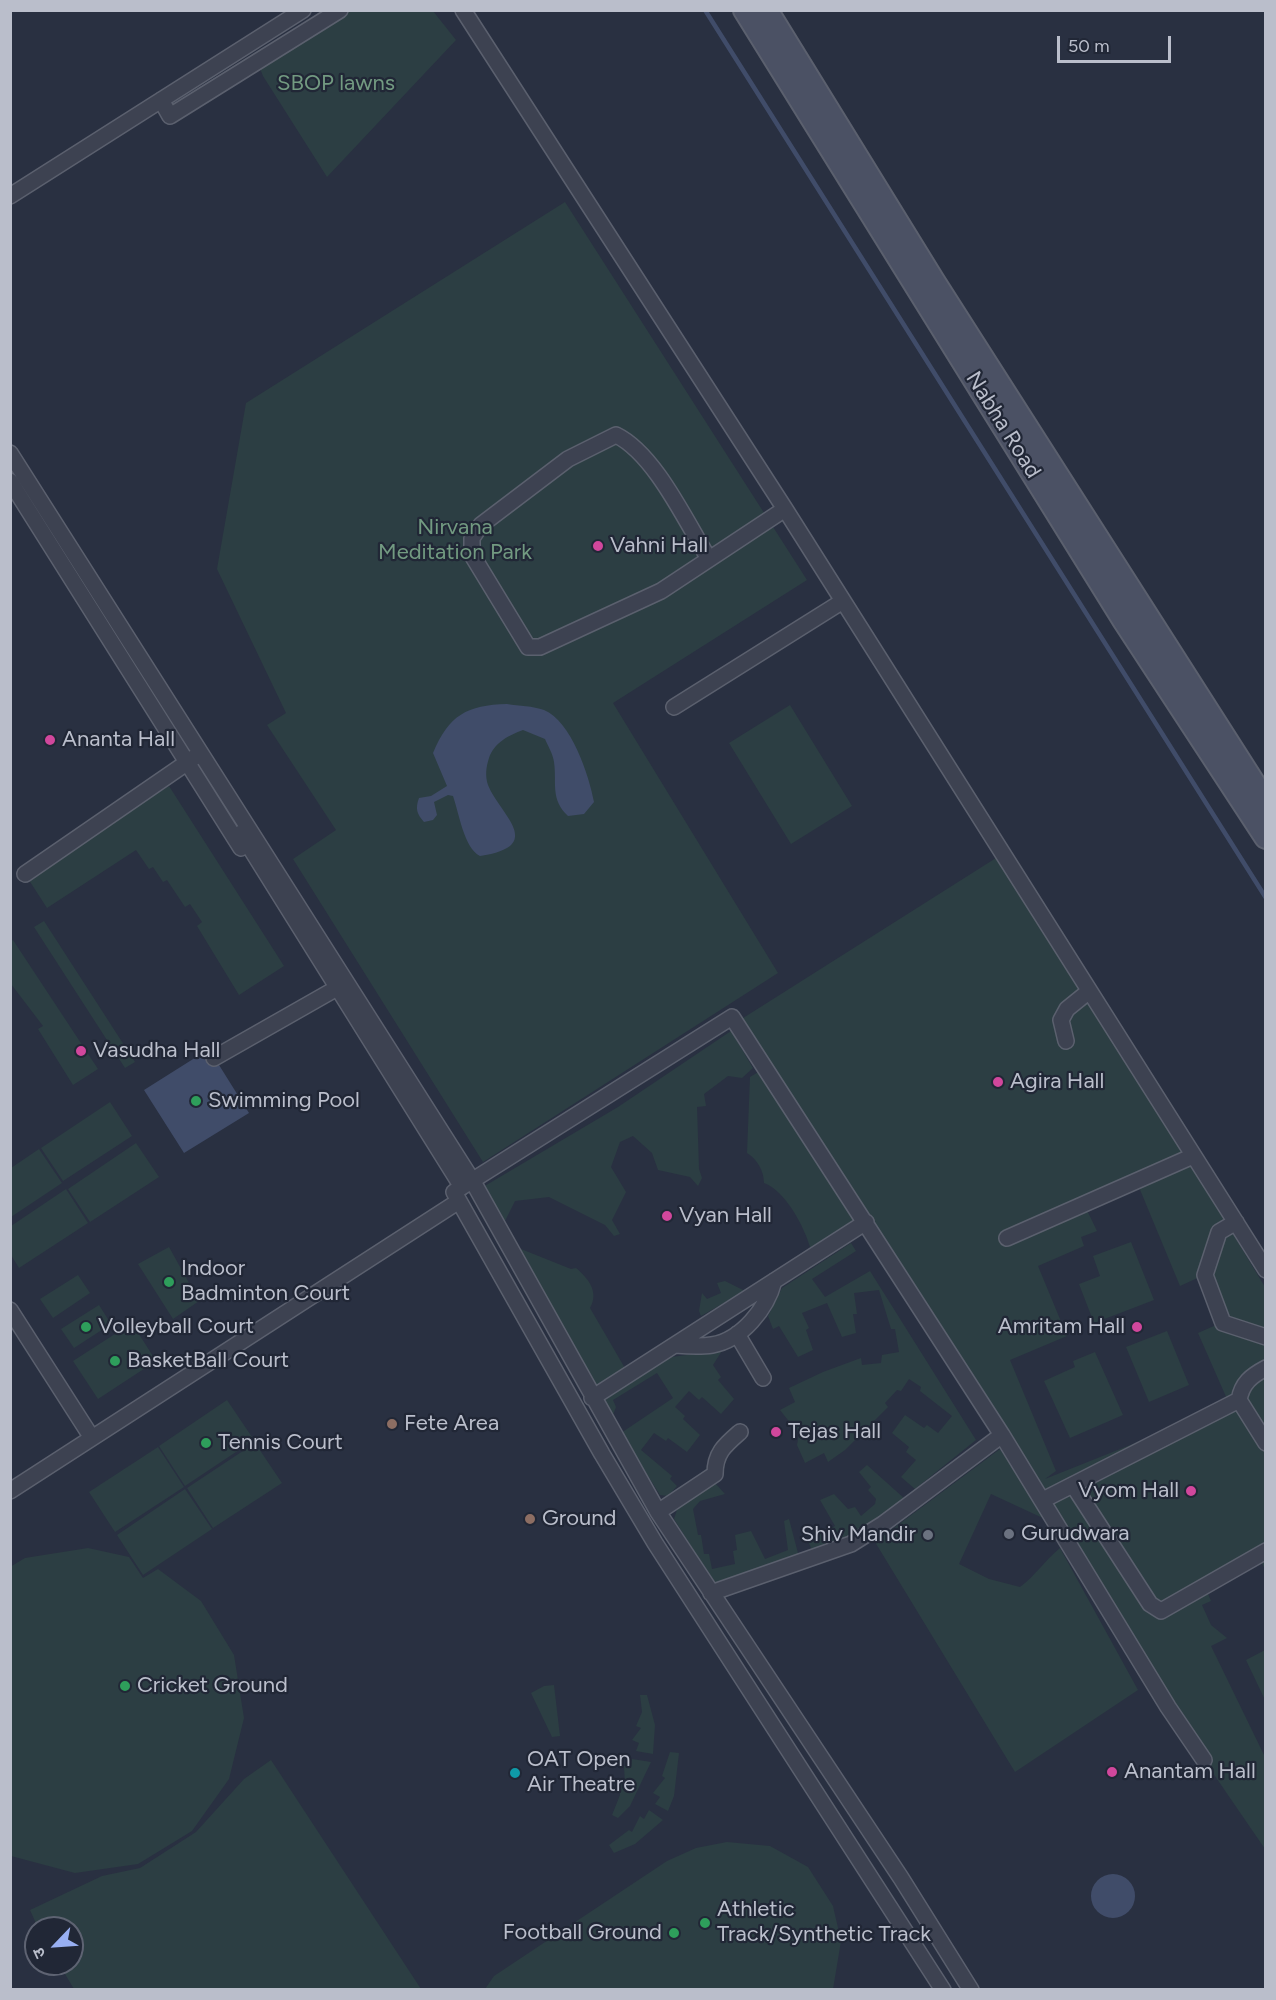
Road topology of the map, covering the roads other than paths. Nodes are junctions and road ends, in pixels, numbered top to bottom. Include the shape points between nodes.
1 (303, 10) edge
2 (340, 10) edge
3 (463, 10) edge
4 (745, 10) edge
5 (766, 10) edge
6 (161, 100) junction
7 (10, 196) edge
8 (10, 453) edge
9 (10, 467) edge
10 (10, 481) edge
11 (785, 509) junction
12 (709, 559) junction
13 (843, 601) junction
14 (674, 707) dead end
15 (194, 757) junction
16 (1266, 803) edge
17 (1266, 837) edge
18 (25, 874) dead end
19 (330, 992) junction
20 (1088, 992) junction
21 (1066, 1041) dead end
22 (214, 1058) dead end
23 (1193, 1156) junction
24 (462, 1190) junction
25 (866, 1222) junction
26 (1236, 1222) junction
27 (1007, 1238) dead end
28 (1266, 1270) edge
29 (774, 1281) junction
30 (10, 1310) edge
31 (737, 1334) junction
32 (1266, 1337) edge
33 (675, 1345) junction
34 (1266, 1368) edge
35 (763, 1378) dead end
36 (592, 1398) junction
37 (1239, 1400) junction
38 (740, 1432) dead end
39 (1002, 1435) junction
40 (92, 1438) junction
41 (1266, 1443) edge
42 (1073, 1485) junction
43 (10, 1491) edge
44 (1043, 1500) junction
45 (658, 1512) junction
46 (1266, 1551) edge
47 (711, 1593) junction
48 (730, 1621) junction
49 (712, 1629) junction
50 (1204, 1760) dead end
51 (943, 1989) edge
52 (971, 1989) edge

1 - 6 street
2 - 6 street via 170,116
3 - 11 street
4 - 17 main road, Nabha Road via 1124,620
5 - 16 main road, Nabha Road via 939,291
6 - 7 street
8 - 15 street
9 - 15 street
10 - 15 street
11 - 12 street
11 - 13 street
12 - 12 street via 661,591 540,647 528,647 472,555 472,538 481,525 568,459 616,435 646,458
13 - 14 street
13 - 20 street
15 - 18 street
15 - 19 street
15 - 24 street
19 - 22 street
19 - 24 street
20 - 21 street via 1067,1008 1061,1020
20 - 23 street
23 - 26 street
23 - 27 street
24 - 25 street via 732,1017
24 - 36 street
24 - 40 street
24 - 49 street via 602,1454
25 - 29 street
25 - 39 street
26 - 28 street
26 - 32 street via 1219,1232 1204,1275 1223,1323
29 - 31 street via 770,1296
29 - 33 street
30 - 40 street
31 - 33 street via 714,1345
31 - 35 street
33 - 36 street
34 - 37 street via 1248,1379
36 - 45 street
37 - 41 street
37 - 42 street
38 - 45 street via 721,1450 715,1461 715,1474
39 - 44 street
39 - 47 street via 851,1544
40 - 43 street
42 - 44 street
42 - 46 street via 1150,1604 1161,1611
44 - 50 street
45 - 47 street
47 - 48 street
48 - 49 street
48 - 52 street
49 - 51 street

